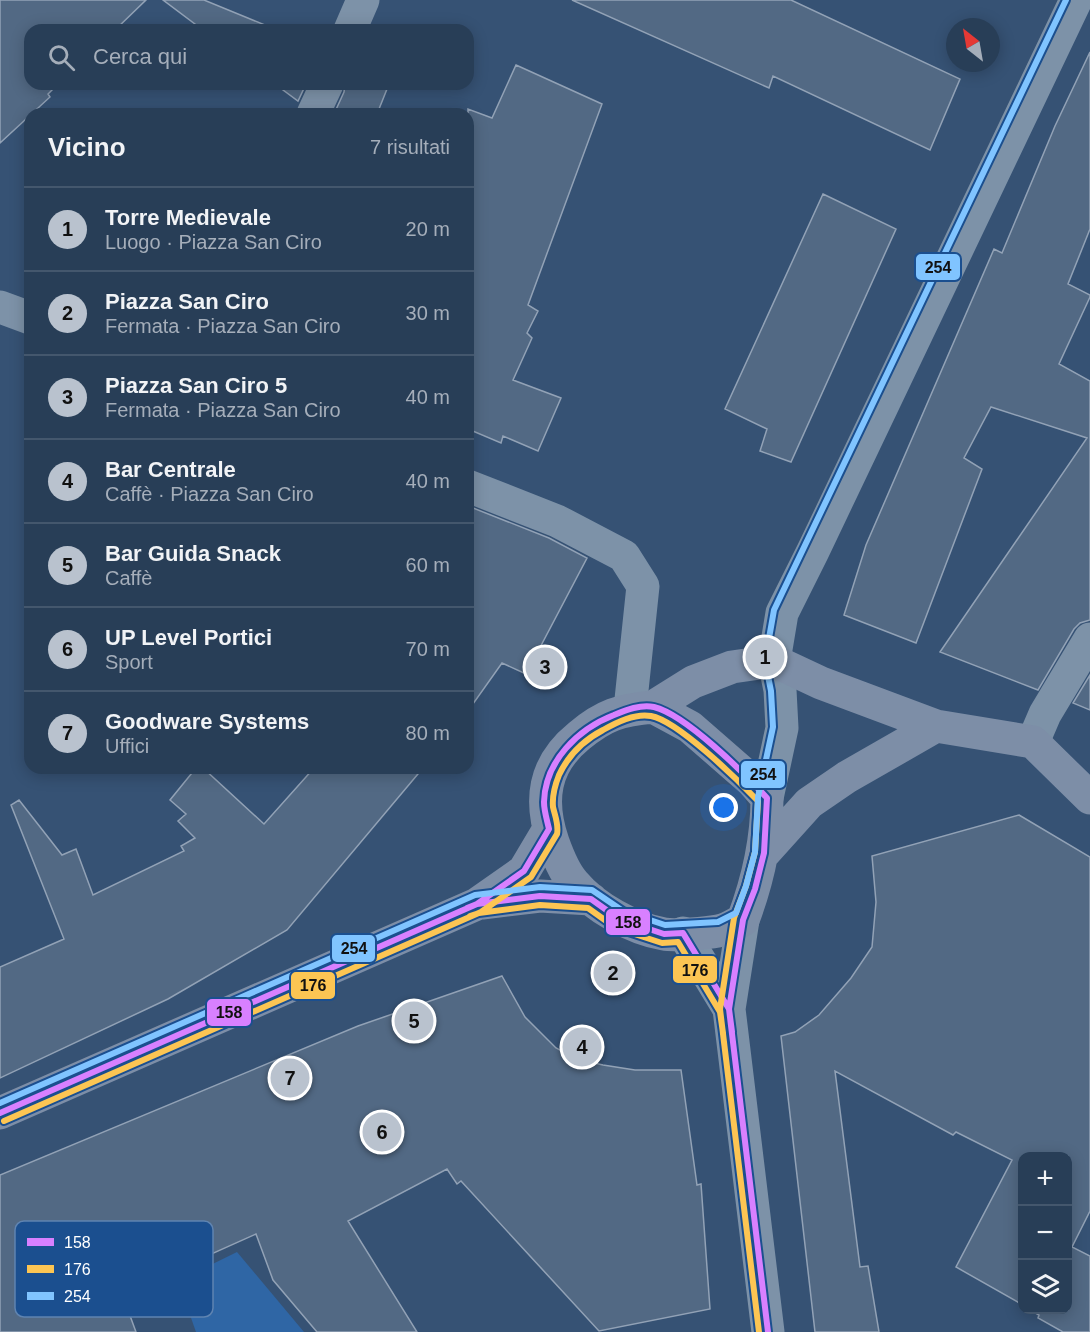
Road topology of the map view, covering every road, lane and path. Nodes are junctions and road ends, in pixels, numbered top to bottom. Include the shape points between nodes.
1 (363, 0) edge
2 (1077, 0) edge
3 (353, 24) edge
4 (324, 90) edge
5 (316, 108) edge
6 (0, 307) edge
7 (24, 316) edge
8 (474, 488) edge
9 (1090, 639) edge
10 (774, 661) junction
11 (642, 708) junction
12 (936, 726) junction
13 (1033, 742) junction
14 (767, 798) junction
15 (1090, 798) edge
16 (549, 829) junction
17 (764, 853) junction
18 (591, 899) junction
19 (477, 904) junction
20 (743, 920) junction
21 (683, 933) junction
22 (729, 1009) junction
23 (0, 1113) edge
24 (768, 1332) edge

1 - 3 street
2 - 10 street via 782,613
4 - 5 street
6 - 7 street
8 - 11 street via 557,521 624,556 643,586
9 - 13 street via 1045,714
10 - 11 main road via 732,667
10 - 12 main road
10 - 14 street via 782,728
11 - 14 main road via 690,727
11 - 16 main road via 597,720 564,748 551,771 544,802
12 - 13 main road
12 - 17 main road via 809,803
13 - 15 main road
14 - 17 main road
16 - 18 main road via 559,859 573,882
16 - 19 main road via 524,871
17 - 20 main road
18 - 19 main road via 540,896
18 - 21 main road via 619,919 664,934
19 - 23 main road
20 - 21 main road via 720,931
20 - 22 street
21 - 22 street
22 - 24 street

